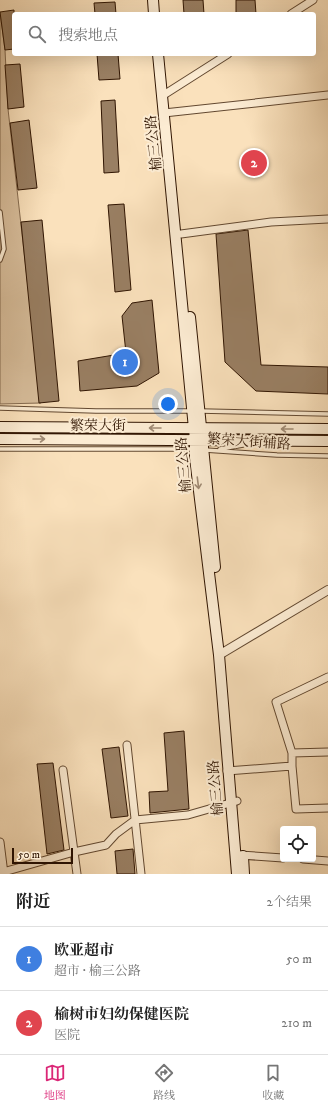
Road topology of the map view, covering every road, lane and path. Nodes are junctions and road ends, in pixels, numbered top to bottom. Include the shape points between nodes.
1 (153, 0) edge
2 (159, 0) edge
3 (313, 0) edge
4 (154, 12) edge
5 (160, 12) edge
6 (294, 12) edge
7 (158, 56) edge
8 (164, 56) edge
9 (225, 56) edge
10 (165, 94) junction
11 (328, 95) edge
12 (166, 112) junction
13 (0, 212) edge
14 (328, 219) edge
15 (181, 234) junction
16 (0, 260) edge
17 (0, 408) edge
18 (197, 411) junction
19 (328, 414) edge
20 (0, 427) edge
21 (198, 428) junction
22 (328, 429) edge
23 (0, 438) edge
24 (268, 440) junction
25 (328, 441) edge
26 (199, 444) junction
27 (0, 449) edge
28 (215, 450) junction
29 (328, 456) edge
30 (328, 590) edge
31 (221, 654) junction
32 (328, 677) edge
33 (127, 745) dead end
34 (328, 752) edge
35 (292, 753) junction
36 (292, 766) junction
37 (63, 770) dead end
38 (231, 771) junction
39 (234, 802) junction
40 (328, 808) edge
41 (135, 820) junction
42 (0, 842) edge
43 (74, 852) junction
44 (239, 854) junction
45 (280, 858) edge
46 (316, 860) edge
47 (328, 861) edge
48 (3, 873) edge
49 (77, 874) edge
50 (141, 874) edge
51 (237, 874) edge
52 (244, 874) edge

1 - 4 main road
2 - 5 main road
3 - 6 street
7 - 10 main road, 榆三公路
8 - 10 main road, 榆三公路
9 - 10 street
10 - 12 main road, 榆三公路
11 - 12 street
12 - 15 main road, 榆三公路
12 - 18 main road, 榆三公路
13 - 16 lane via 4,249
14 - 15 street via 271,222
15 - 18 main road, 榆三公路
17 - 18 lane, 繁荣大街辅路
18 - 19 lane, 繁荣大街辅路
18 - 21 main road, 榆三公路
21 -> 20 main road, 繁荣大街
22 -> 21 main road, 繁荣大街
21 - 26 main road, 榆三公路
23 -> 26 main road, 繁荣大街
24 - 25 main road, 繁荣大街
24 - 26 main road, 繁荣大街
24 - 28 lane
26 - 27 lane, 繁荣大街辅路
26 - 28 lane, 繁荣大街辅路
26 - 31 main road, 榆三公路
28 - 29 lane, 繁荣大街辅路
30 - 31 street
31 - 38 main road, 榆三公路
32 - 35 street via 276,702
33 - 41 street
34 - 35 street
35 - 36 street
36 - 38 street
36 - 40 street via 296,809
37 - 43 street
38 - 39 main road, 榆三公路
39 - 41 street via 188,815
39 - 44 main road, 榆三公路
41 - 43 street via 106,845
41 - 50 street
42 - 48 street
43 - 48 street
43 - 49 street
44 - 45 street
44 - 51 main road, 榆三公路
44 - 52 main road, 榆三公路
46 - 47 street

